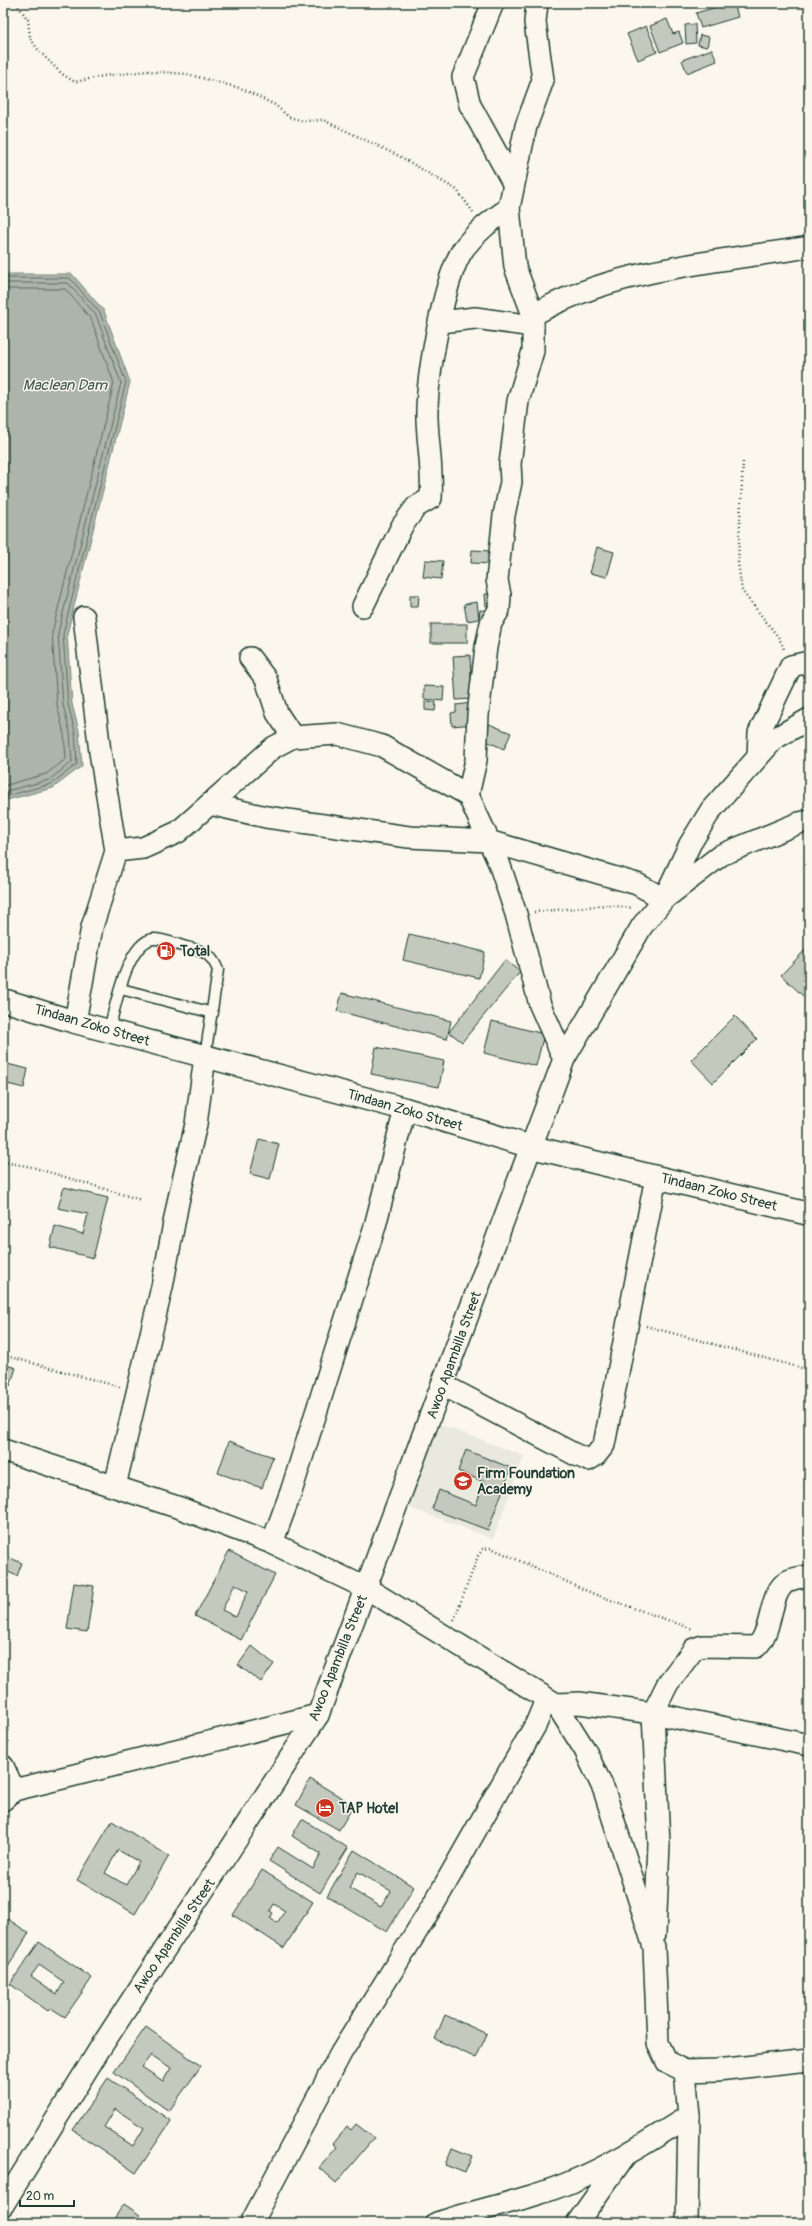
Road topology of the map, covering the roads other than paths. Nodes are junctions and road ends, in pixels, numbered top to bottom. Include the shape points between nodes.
1 (493, 3) edge
2 (537, 3) edge
3 (513, 183) junction
4 (510, 208) junction
5 (809, 247) edge
6 (533, 321) junction
7 (441, 322) junction
8 (363, 606) dead end
9 (84, 617) dead end
10 (250, 658) dead end
11 (800, 664) edge
12 (809, 718) edge
13 (293, 737) junction
14 (758, 757) junction
15 (468, 795) junction
16 (210, 804) junction
17 (809, 821) edge
18 (488, 841) junction
19 (116, 851) junction
20 (660, 904) junction
21 (120, 989) junction
22 (6, 1006) edge
23 (213, 1013) junction
24 (75, 1022) junction
25 (109, 1030) junction
26 (205, 1057) junction
27 (564, 1059) junction
28 (405, 1109) junction
29 (532, 1147) junction
30 (656, 1177) junction
31 (808, 1213) edge
32 (443, 1385) junction
33 (3, 1450) edge
34 (115, 1486) junction
35 (272, 1543) junction
36 (809, 1576) edge
37 (366, 1588) junction
38 (551, 1702) junction
39 (653, 1713) junction
40 (318, 1715) junction
41 (809, 1745) edge
42 (3, 1766) edge
43 (8, 1795) edge
44 (654, 1947) junction
45 (809, 2060) edge
46 (685, 2072) junction
47 (689, 2116) junction
48 (626, 2155) junction
49 (3, 2205) edge
50 (251, 2223) edge
51 (436, 2223) edge
52 (577, 2223) edge
53 (688, 2223) edge

1 - 3 street via 463,77 470,104
2 - 3 street via 535,22 543,80 526,126
3 - 4 street
4 - 6 street via 516,267
4 - 7 street via 483,226 463,249 448,286
5 - 6 street via 634,276 554,303
6 - 7 street via 475,318
6 - 15 street via 533,351 518,401 510,464 511,482 504,515 497,580 499,610 491,623 486,647 476,760
7 - 8 street via 432,359 427,419 431,498 416,507 402,526
9 - 19 street via 100,752
10 - 13 street via 266,679 277,713
11 - 14 street via 759,733
12 - 14 street via 774,739
13 - 15 street via 337,734 382,746
13 - 16 street via 274,747
14 - 20 street via 711,810 690,844
15 - 18 street
16 - 18 street via 266,817 409,837
16 - 19 street via 178,832 143,848
17 - 20 street via 721,855
18 - 20 street via 637,884
18 - 27 street via 516,914 540,1006
19 - 24 street via 92,927
20 - 27 street, Awoo Apambilla Street via 642,926
21 - 23 lane
21 - 23 lane via 133,956 142,944 153,939 205,951 214,960 218,970
21 - 25 lane
22 - 24 main road, Tindaan Zoko Street
23 - 26 lane
24 - 25 main road, Tindaan Zoko Street
25 - 26 main road, Tindaan Zoko Street
26 - 28 main road, Tindaan Zoko Street
26 - 34 street via 196,1124 162,1287
27 - 29 street, Awoo Apambilla Street
28 - 29 main road, Tindaan Zoko Street
28 - 35 street via 373,1233 291,1492
29 - 30 main road, Tindaan Zoko Street
29 - 32 street, Awoo Apambilla Street
30 - 31 main road, Tindaan Zoko Street
30 - 32 street via 604,1445 596,1455 588,1460
32 - 37 street, Awoo Apambilla Street
33 - 34 street
34 - 35 street
35 - 37 street
36 - 39 street via 788,1581 779,1589 764,1640 756,1647 703,1646 694,1649 668,1683
37 - 38 street
37 - 40 street, Awoo Apambilla Street
38 - 39 street
38 - 44 street via 585,1750 604,1790
38 - 50 street via 434,1902 341,2053
39 - 41 street
39 - 44 street via 659,1844
40 - 43 street
40 - 49 street, Awoo Apambilla Street via 98,2050
42 - 43 street
44 - 46 street via 658,2043 667,2062
45 - 46 street
46 - 47 street
47 - 48 street
47 - 53 street
48 - 51 street via 573,2181 523,2199
48 - 52 street

